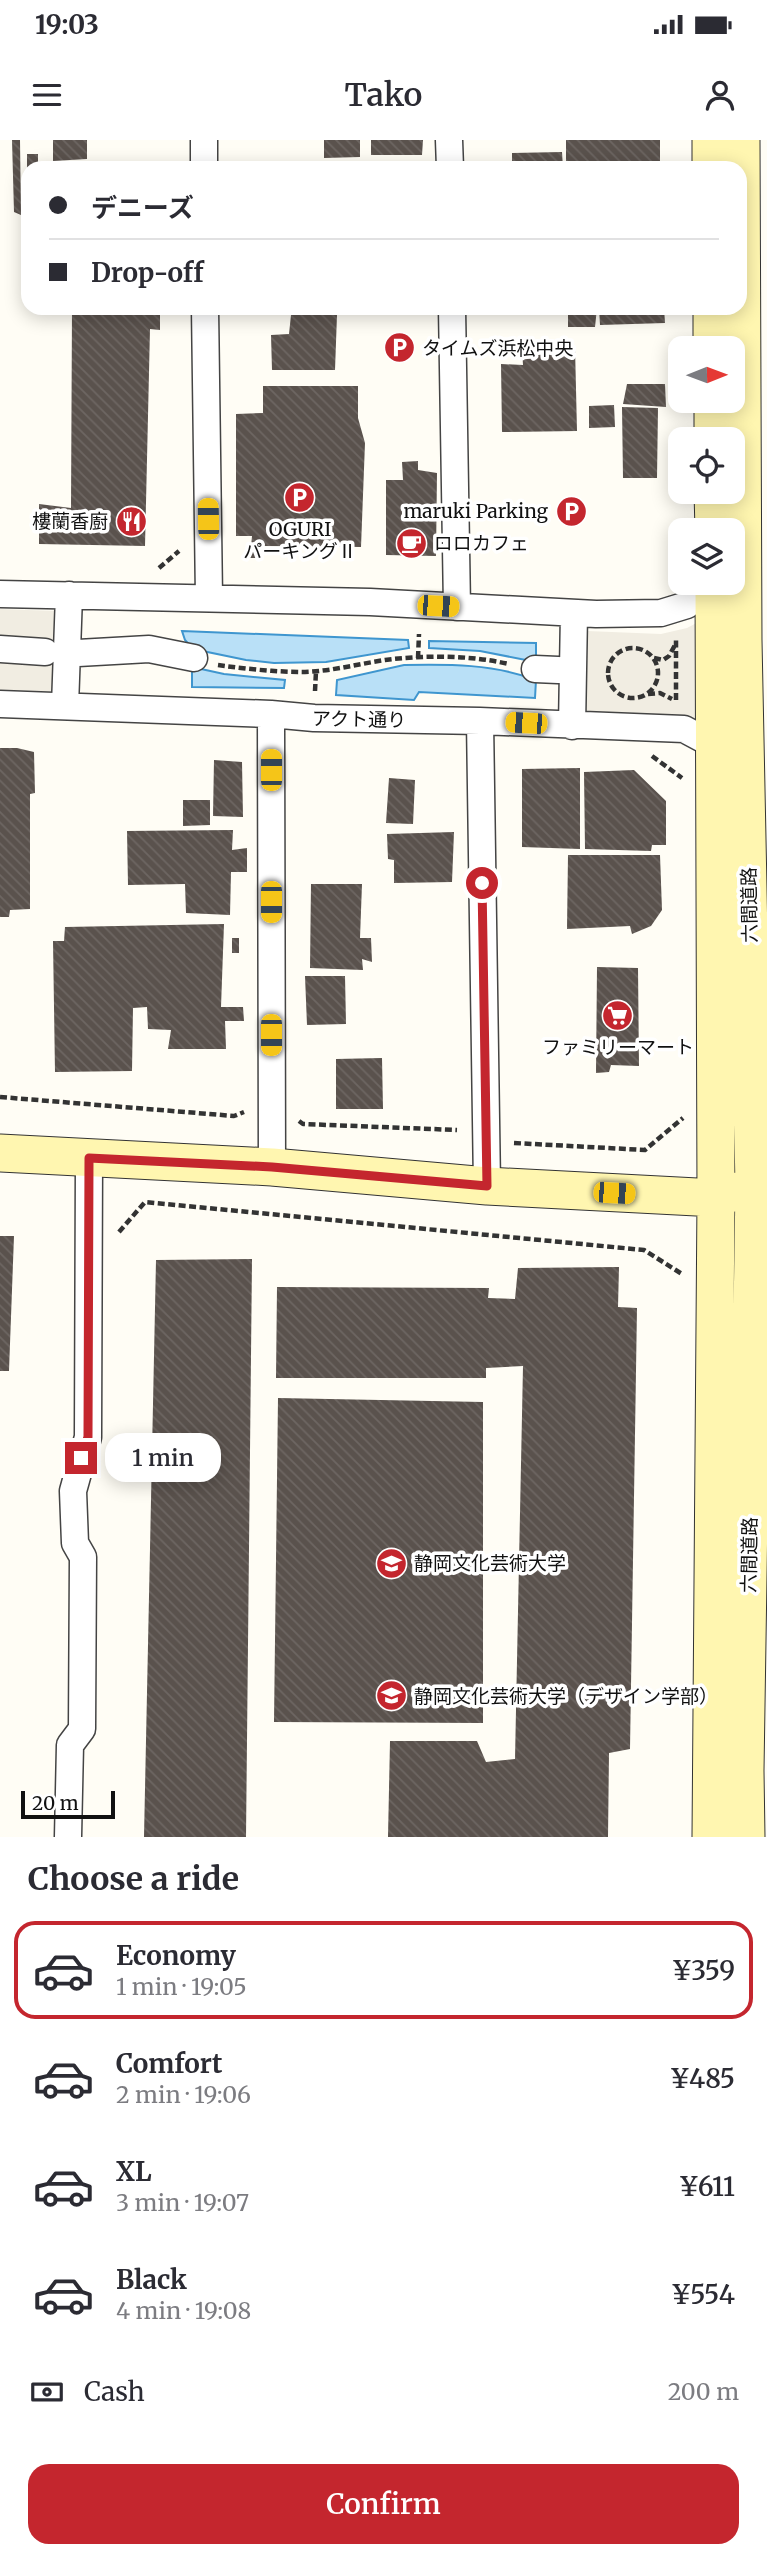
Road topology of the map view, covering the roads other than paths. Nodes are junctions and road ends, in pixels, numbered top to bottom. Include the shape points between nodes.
1 (204, 140) edge
2 (449, 140) edge
3 (711, 140) edge
4 (740, 140) edge
5 (204, 161) edge
6 (450, 161) edge
7 (711, 161) edge
8 (740, 161) edge
9 (205, 315) edge
10 (452, 315) edge
11 (712, 315) edge
12 (741, 315) edge
13 (712, 336) edge
14 (0, 594) edge
15 (69, 595) junction
16 (696, 595) edge
17 (714, 595) edge
18 (209, 598) junction
19 (457, 607) junction
20 (574, 613) junction
21 (0, 649) edge
22 (45, 652) dead end
23 (78, 653) dead end
24 (194, 658) road end
25 (0, 704) edge
26 (65, 705) junction
27 (271, 714) junction
28 (480, 721) junction
29 (572, 726) junction
30 (714, 745) junction
31 (757, 804) edge
32 (0, 1153) edge
33 (89, 1158) junction
34 (272, 1167) junction
35 (487, 1186) junction
36 (760, 1186) edge
37 (716, 1198) junction
38 (760, 1327) edge
39 (756, 1773) edge
40 (68, 1837) edge
41 (711, 1837) edge
42 (747, 1837) edge

1 - 5 street
2 - 6 street
3 - 7 street
4 - 8 street, 六間道路
9 - 18 street
10 - 19 street
11 - 13 street
12 - 31 street, 六間道路 via 743,626
14 - 15 street
15 - 18 street
15 - 26 street
16 - 20 street via 687,605 661,613
17 - 30 street, 六間道路
18 - 19 street
19 - 20 street
20 - 29 street
21 - 22 street
23 - 24 street via 149,649
25 - 26 street, アクト通り
26 - 27 street, アクト通り
27 - 28 street, アクト通り
27 - 34 street
28 - 29 street, アクト通り
28 - 35 street
29 - 30 street, アクト通り via 684,729
30 - 37 street, 六間道路
31 - 36 street, 六間道路
32 - 33 street
33 - 34 street
33 - 40 street via 88,1437 73,1491 75,1543 83,1557 82,1729 70,1745
34 - 35 street
35 - 37 street
36 - 37 street
36 - 38 street, 六間道路
37 - 41 street, 六間道路
38 - 39 street, 六間道路
39 - 42 street, 六間道路

